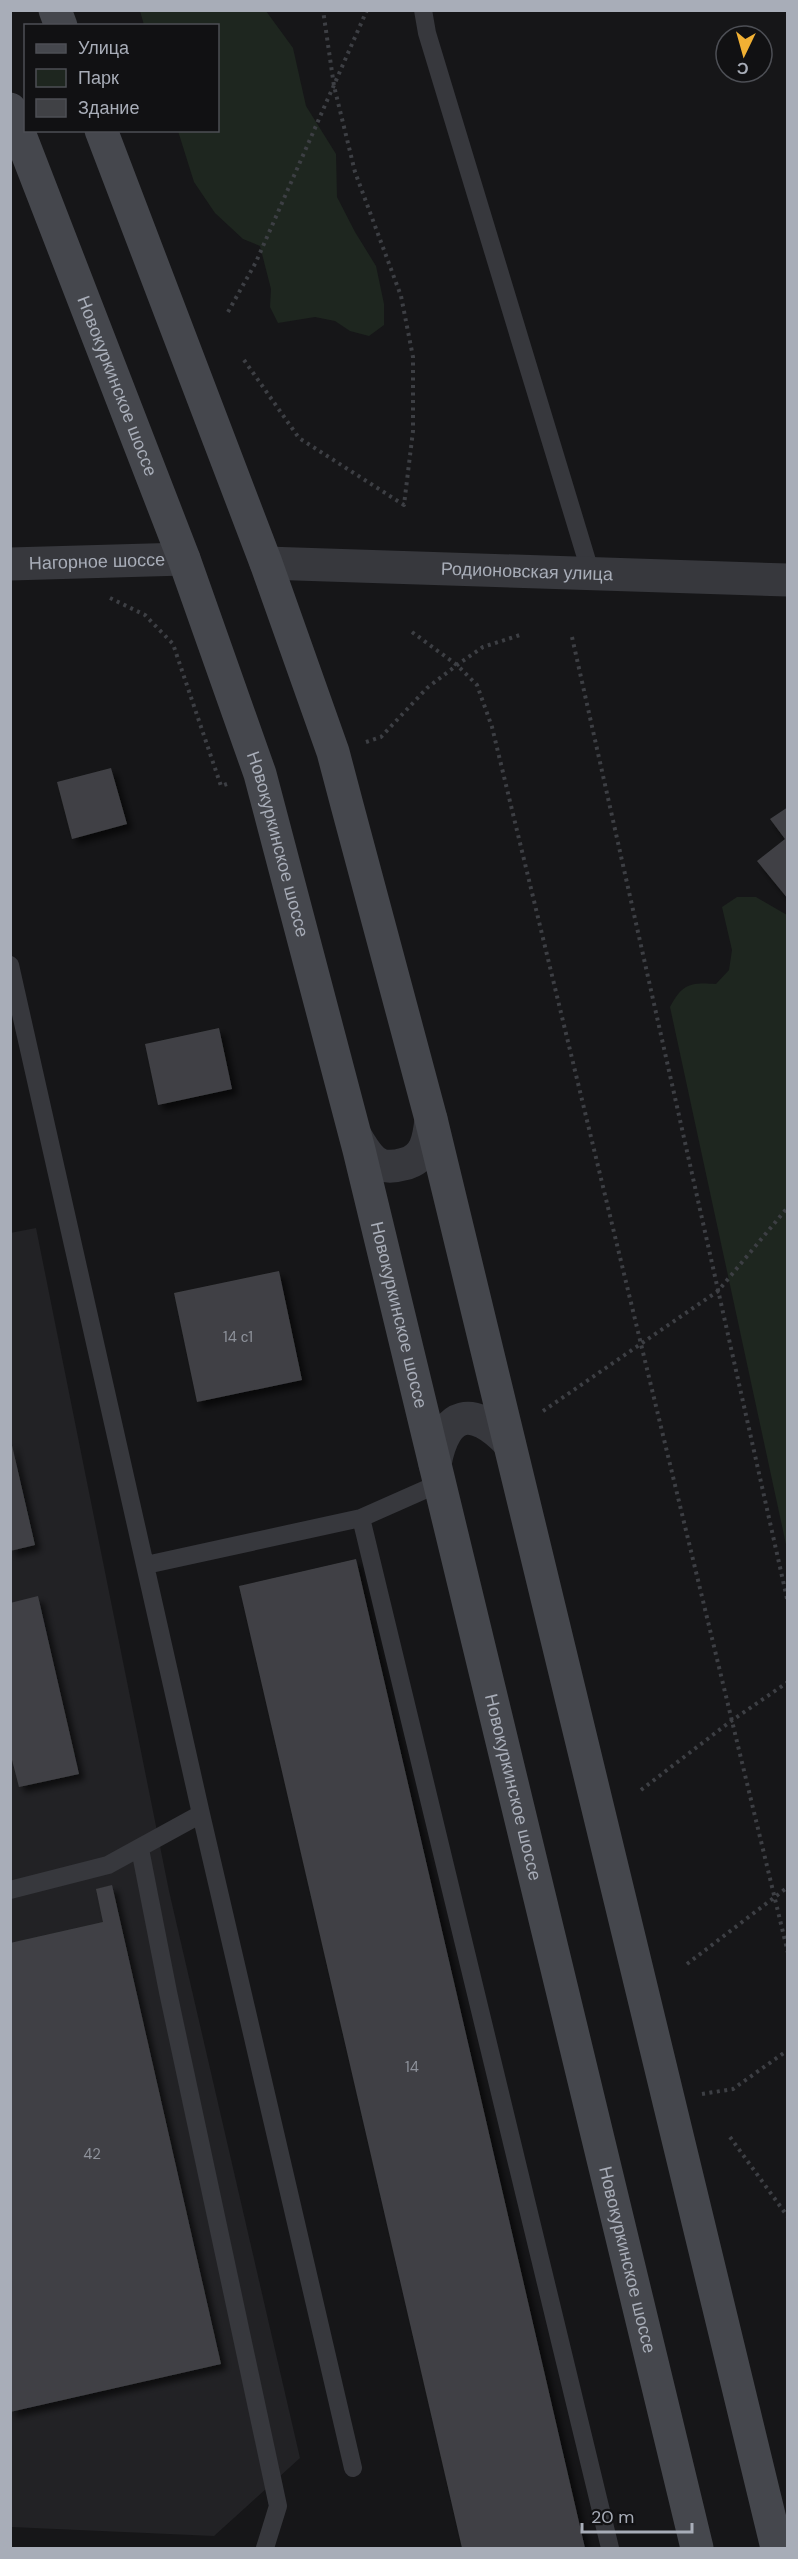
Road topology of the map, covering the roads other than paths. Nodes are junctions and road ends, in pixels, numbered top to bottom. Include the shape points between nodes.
1 (423, 10) edge
2 (10, 109) edge
3 (102, 132) edge
4 (184, 559) junction
5 (266, 563) junction
6 (10, 564) edge
7 (591, 574) junction
8 (788, 580) edge
9 (10, 965) edge
10 (431, 1119) junction
11 (356, 1137) junction
12 (510, 1443) junction
13 (438, 1473) junction
14 (361, 1518) junction
15 (146, 1565) junction
16 (201, 1814) junction
17 (140, 1849) junction
18 (10, 1890) edge
19 (353, 2468) dead end
20 (265, 2548) edge
21 (610, 2548) edge
22 (697, 2548) edge
23 (777, 2548) edge

1 - 7 lane
2 - 4 main road, Новокуркинское шоссе
3 - 5 main road
4 - 6 street, Нагорное шоссе
4 - 11 main road, Новокуркинское шоссе via 256,763
5 - 7 street, Родионовская улица
5 - 10 main road via 333,752
7 - 8 street, Родионовская улица
9 - 15 lane
10 - 11 street via 422,1154 412,1162 396,1166 380,1165
10 - 12 main road
11 - 13 main road, Новокуркинское шоссе
12 - 13 street via 494,1426 477,1419 462,1419 448,1427 439,1441
12 - 23 main road
13 - 14 lane
13 - 22 main road, Новокуркинское шоссе
14 - 15 lane
14 - 21 lane
15 - 16 lane
16 - 17 lane
16 - 19 lane
17 - 18 lane via 108,1865
17 - 20 lane via 278,2506

